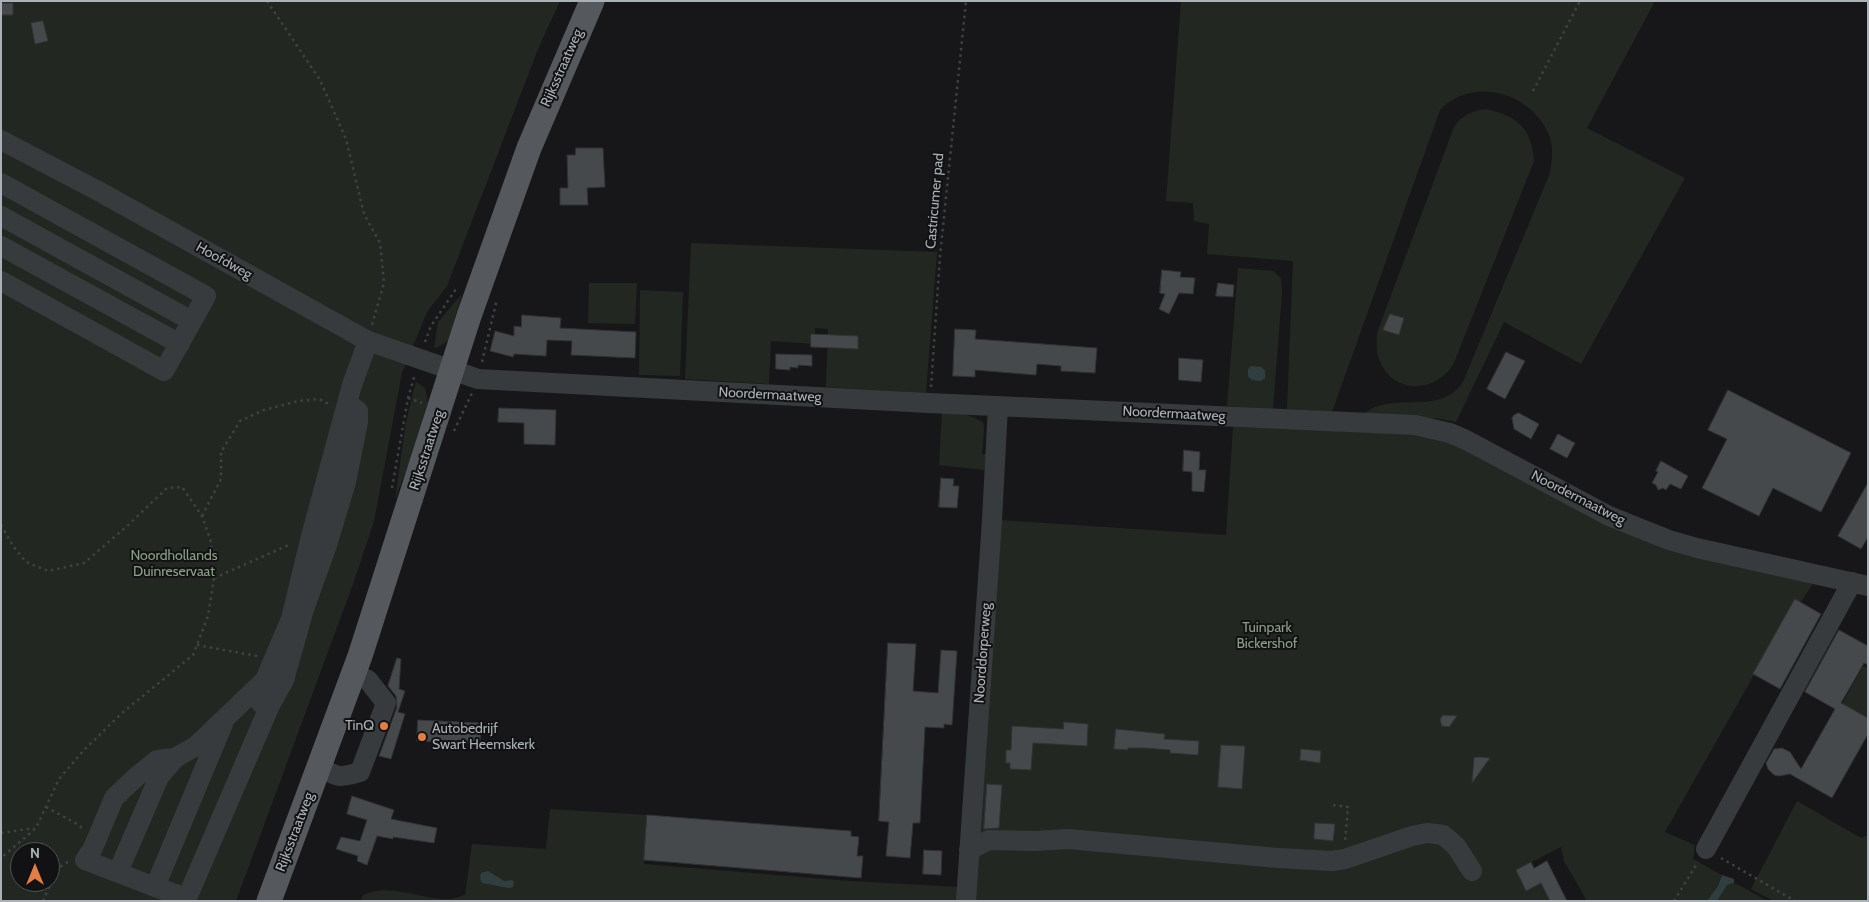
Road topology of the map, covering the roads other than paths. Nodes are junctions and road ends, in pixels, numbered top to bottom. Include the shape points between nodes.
1 (592, 1) edge
2 (1, 140) edge
3 (1, 184) edge
4 (1, 216) edge
5 (1, 246) edge
6 (1, 282) edge
7 (192, 321) junction
8 (368, 341) junction
9 (180, 344) junction
10 (452, 371) junction
11 (998, 406) junction
12 (345, 412) junction
13 (1860, 584) edge
14 (354, 673) junction
15 (257, 687) junction
16 (270, 706) junction
17 (226, 717) junction
18 (175, 758) junction
19 (320, 767) junction
20 (1706, 848) road end
21 (969, 850) junction
22 (1472, 871) dead end
23 (118, 872) junction
24 (155, 887) junction
25 (269, 901) edge
26 (966, 901) edge

1 - 10 main road, Rijksstraatweg via 528,148
2 - 8 street, Hoofdweg
3 - 7 street via 206,296
4 - 7 street
5 - 9 street
6 - 9 street via 164,371
7 - 9 street
8 - 10 street, Hoofdweg
8 - 12 street
10 - 11 street, Noordermaatweg via 478,379
10 - 14 main road, Rijksstraatweg
11 - 13 street, Noordermaatweg via 1432,428 1466,440 1609,516 1669,540
11 - 21 street, Noorddorperweg
12 - 15 street via 291,619 265,680
12 - 16 street via 353,407 358,411 346,482 284,680
13 - 20 street
14 - 19 main road, Rijksstraatweg
14 - 19 street via 368,680 386,703 360,772 334,776
15 - 16 street via 258,699
15 - 17 street
16 - 24 street via 187,898
17 - 18 street via 196,746
17 - 24 street
18 - 23 street via 159,777
18 - 23 street via 157,760 114,798 85,860
19 - 25 main road, Rijksstraatweg
21 - 22 street via 989,840 1068,839 1332,861 1412,836 1436,834 1456,846
21 - 26 street, Noorddorperweg
23 - 24 street

